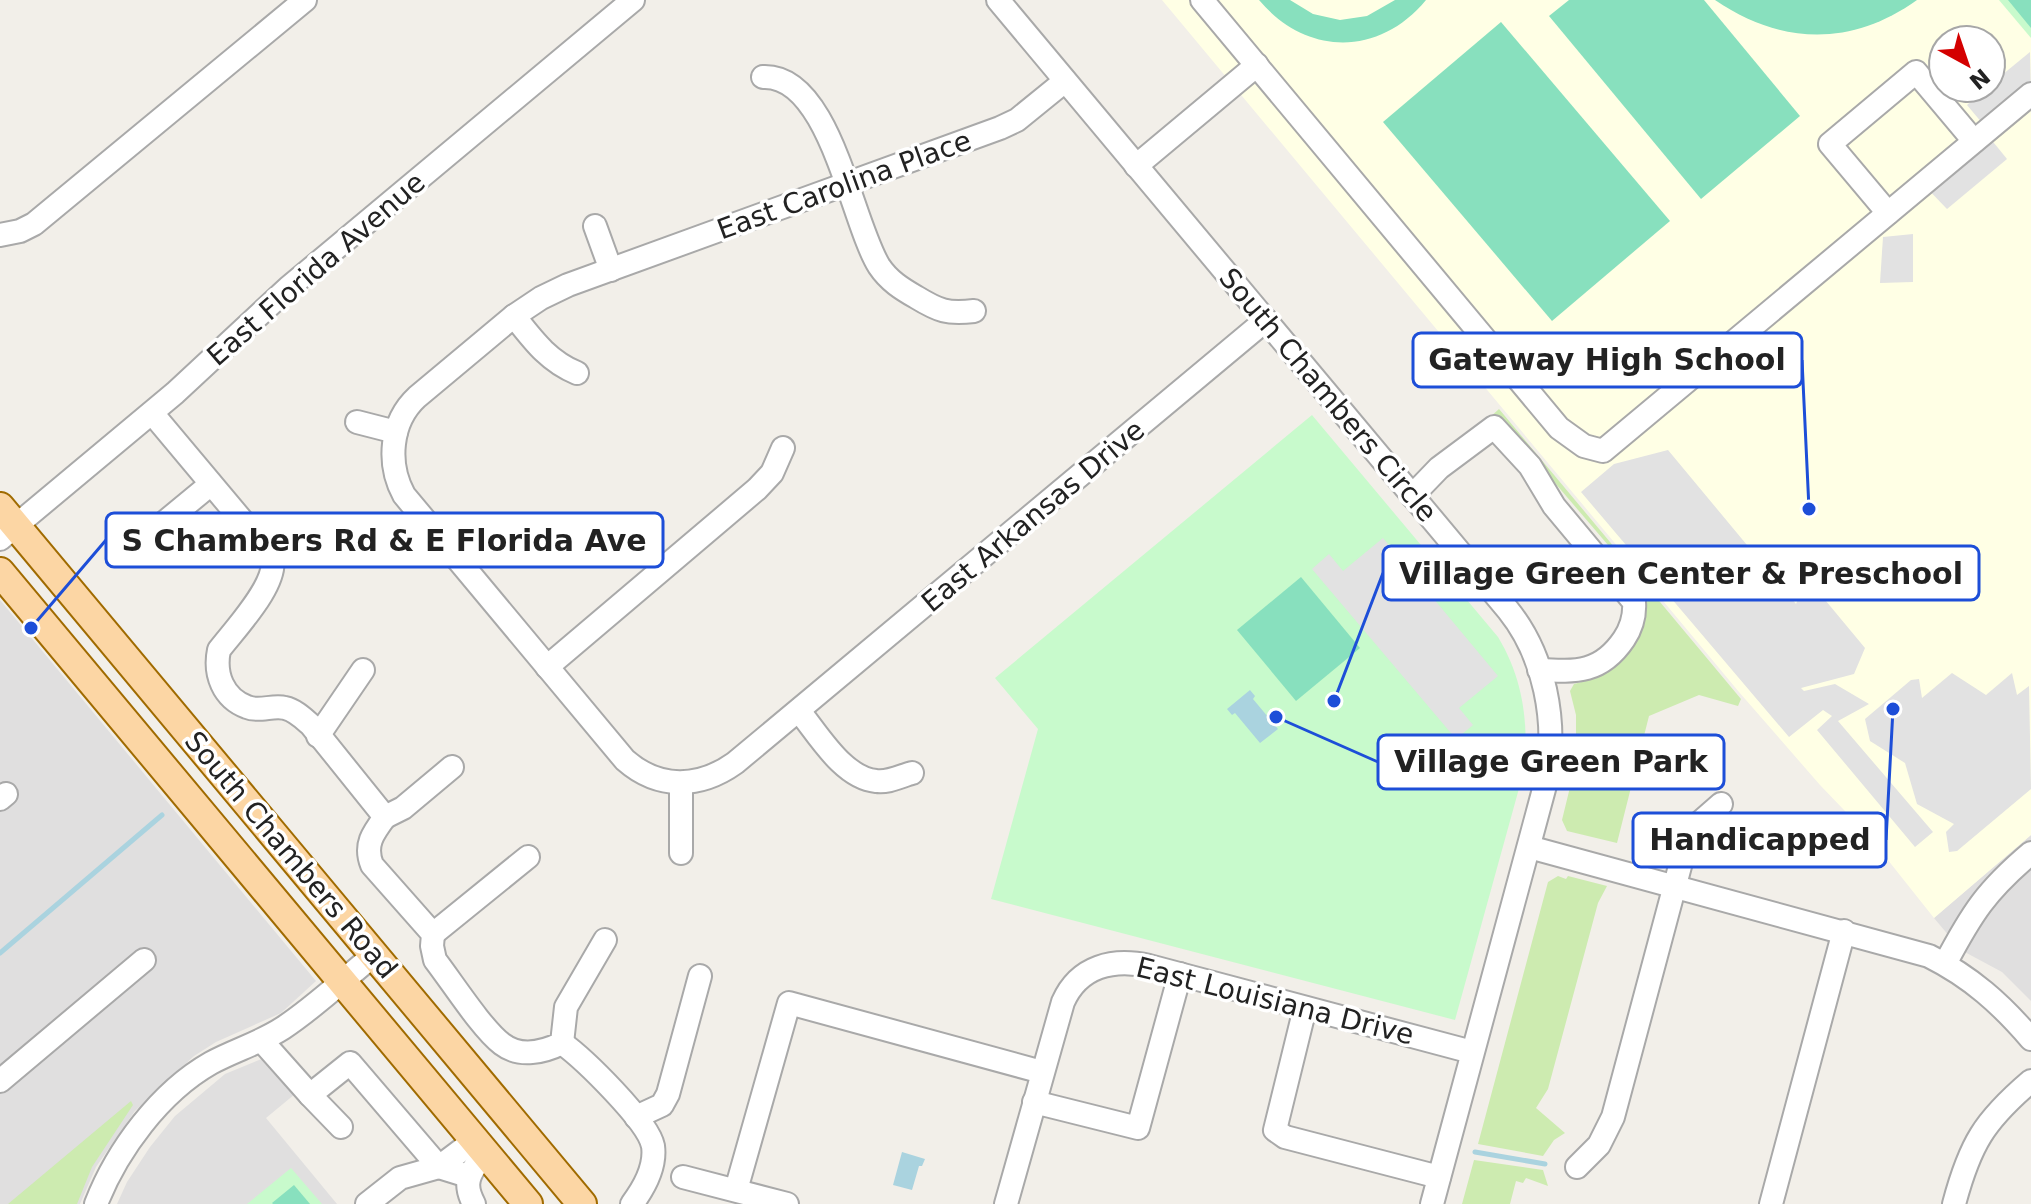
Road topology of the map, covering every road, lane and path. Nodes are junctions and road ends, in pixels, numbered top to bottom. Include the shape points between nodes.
1 (305, 0) edge
2 (633, 0) edge
3 (998, 0) edge
4 (1202, 0) edge
5 (1257, 65) junction
6 (763, 77) dead end
7 (1065, 81) junction
8 (2031, 94) edge
9 (1974, 141) junction
10 (1136, 166) junction
11 (847, 184) junction
12 (1888, 213) junction
13 (595, 226) dead end
14 (0, 235) edge
15 (611, 270) junction
16 (974, 311) dead end
17 (514, 316) junction
18 (1266, 320) junction
19 (577, 373) dead end
20 (152, 413) junction
21 (357, 422) dead end
22 (396, 432) junction
23 (783, 448) dead end
24 (211, 484) junction
25 (1412, 496) junction
26 (5, 524) edge
27 (148, 536) dead end
28 (0, 572) edge
29 (547, 667) junction
30 (363, 670) dead end
31 (1539, 670) junction
32 (799, 711) junction
33 (318, 736) junction
34 (452, 767) dead end
35 (912, 773) dead end
36 (681, 783) junction
37 (1721, 804) dead end
38 (385, 817) junction
39 (1529, 847) junction
40 (681, 853) dead end
41 (2031, 853) edge
42 (528, 857) dead end
43 (1674, 885) junction
44 (1844, 931) junction
45 (433, 934) junction
46 (605, 940) dead end
47 (374, 955) junction
48 (144, 960) dead end
49 (1945, 964) junction
50 (1180, 974) junction
51 (700, 976) dead end
52 (342, 981) junction
53 (1305, 1008) junction
54 (2031, 1039) edge
55 (262, 1041) junction
56 (562, 1043) junction
57 (1472, 1052) junction
58 (1042, 1072) junction
59 (0, 1081) edge
60 (2031, 1081) edge
61 (310, 1095) junction
62 (1034, 1102) junction
63 (636, 1117) junction
64 (341, 1127) dead end
65 (480, 1146) junction
66 (439, 1167) junction
67 (1577, 1167) dead end
68 (468, 1176) junction
69 (683, 1177) dead end
70 (1439, 1177) junction
71 (736, 1190) junction
72 (96, 1204) edge
73 (367, 1204) edge
74 (474, 1204) edge
75 (528, 1204) edge
76 (582, 1204) edge
77 (632, 1204) edge
78 (787, 1204) edge
79 (1006, 1204) edge
80 (1432, 1204) edge
81 (1771, 1204) edge
82 (1954, 1204) edge

1 - 14 street via 58,206 34,224
2 - 20 street, East Florida Avenue via 288,288
3 - 7 street, South Chambers Circle
4 - 5 street
5 - 10 street
5 - 12 street via 1559,428 1596,450 1603,451
6 - 11 street via 786,80 800,93 826,131
7 - 10 street, South Chambers Circle
7 - 11 street, East Carolina Place via 1010,124
8 - 9 street
9 - 12 street
9 - 12 street via 1916,72 1830,144
10 - 18 street, South Chambers Circle
11 - 15 street, East Carolina Place
11 - 16 street via 874,255 892,281 944,312
13 - 15 street
15 - 17 street, East Carolina Place via 554,292
17 - 19 street via 546,355
17 - 22 street, East Carolina Place via 412,401
18 - 25 street, South Chambers Circle
18 - 32 street, East Arkansas Drive
20 - 24 street
20 - 26 street, East Florida Avenue
21 - 22 street
22 - 29 street, East Arkansas Drive via 394,459 404,495
23 - 29 street via 772,473 757,489
24 - 27 street
24 - 33 street via 275,563 270,582 219,650 216,663 222,686 247,707 286,708
25 - 31 street, South Chambers Circle via 1520,626
25 - 31 street via 1439,468 1494,427 1634,602 1628,633 1612,658 1594,667
26 - 47 main road, South Chambers Road
28 - 52 main road, South Chambers Road
29 - 36 street, East Arkansas Drive via 629,764 653,778
30 - 33 street
31 - 39 street, South Chambers Circle via 1550,750
32 - 35 street via 861,777 880,782
32 - 36 street, East Arkansas Drive via 721,773
33 - 38 street
34 - 38 street
36 - 40 street
37 - 43 street via 1689,835
38 - 45 street via 368,845 372,865
39 - 43 street
39 - 57 street, South Chambers Circle
41 - 49 street via 1986,894
42 - 45 street
43 - 44 street
43 - 67 street via 1613,1117 1599,1145
44 - 49 street
44 - 81 street
45 - 56 street via 435,960 503,1045 531,1052
46 - 56 street via 566,1007
47 - 52 street
47 - 76 main road, South Chambers Road
48 - 59 street
49 - 54 street via 1990,995
50 - 53 street, East Louisiana Drive
50 - 58 street, East Louisiana Drive via 1125,962 1104,964 1085,974 1063,1002
50 - 62 street via 1138,1128
51 - 63 street via 668,1094 662,1105
52 - 55 street
52 - 65 main road, South Chambers Road
53 - 57 street, East Louisiana Drive
53 - 70 street via 1275,1130
55 - 61 street
55 - 72 street via 207,1066 173,1093 125,1149
56 - 63 street
57 - 70 street, South Chambers Circle
58 - 62 street, East Louisiana Drive
58 - 71 street via 789,1003
60 - 82 street via 1984,1126
61 - 64 street
61 - 66 street via 350,1063
62 - 79 street, East Louisiana Drive
63 - 77 street via 648,1132 654,1156 642,1192
65 - 66 street
65 - 68 street
65 - 75 main road, South Chambers Road
66 - 68 street
66 - 73 street via 400,1178
68 - 74 street
69 - 71 street
70 - 80 street, South Chambers Circle
71 - 78 street

